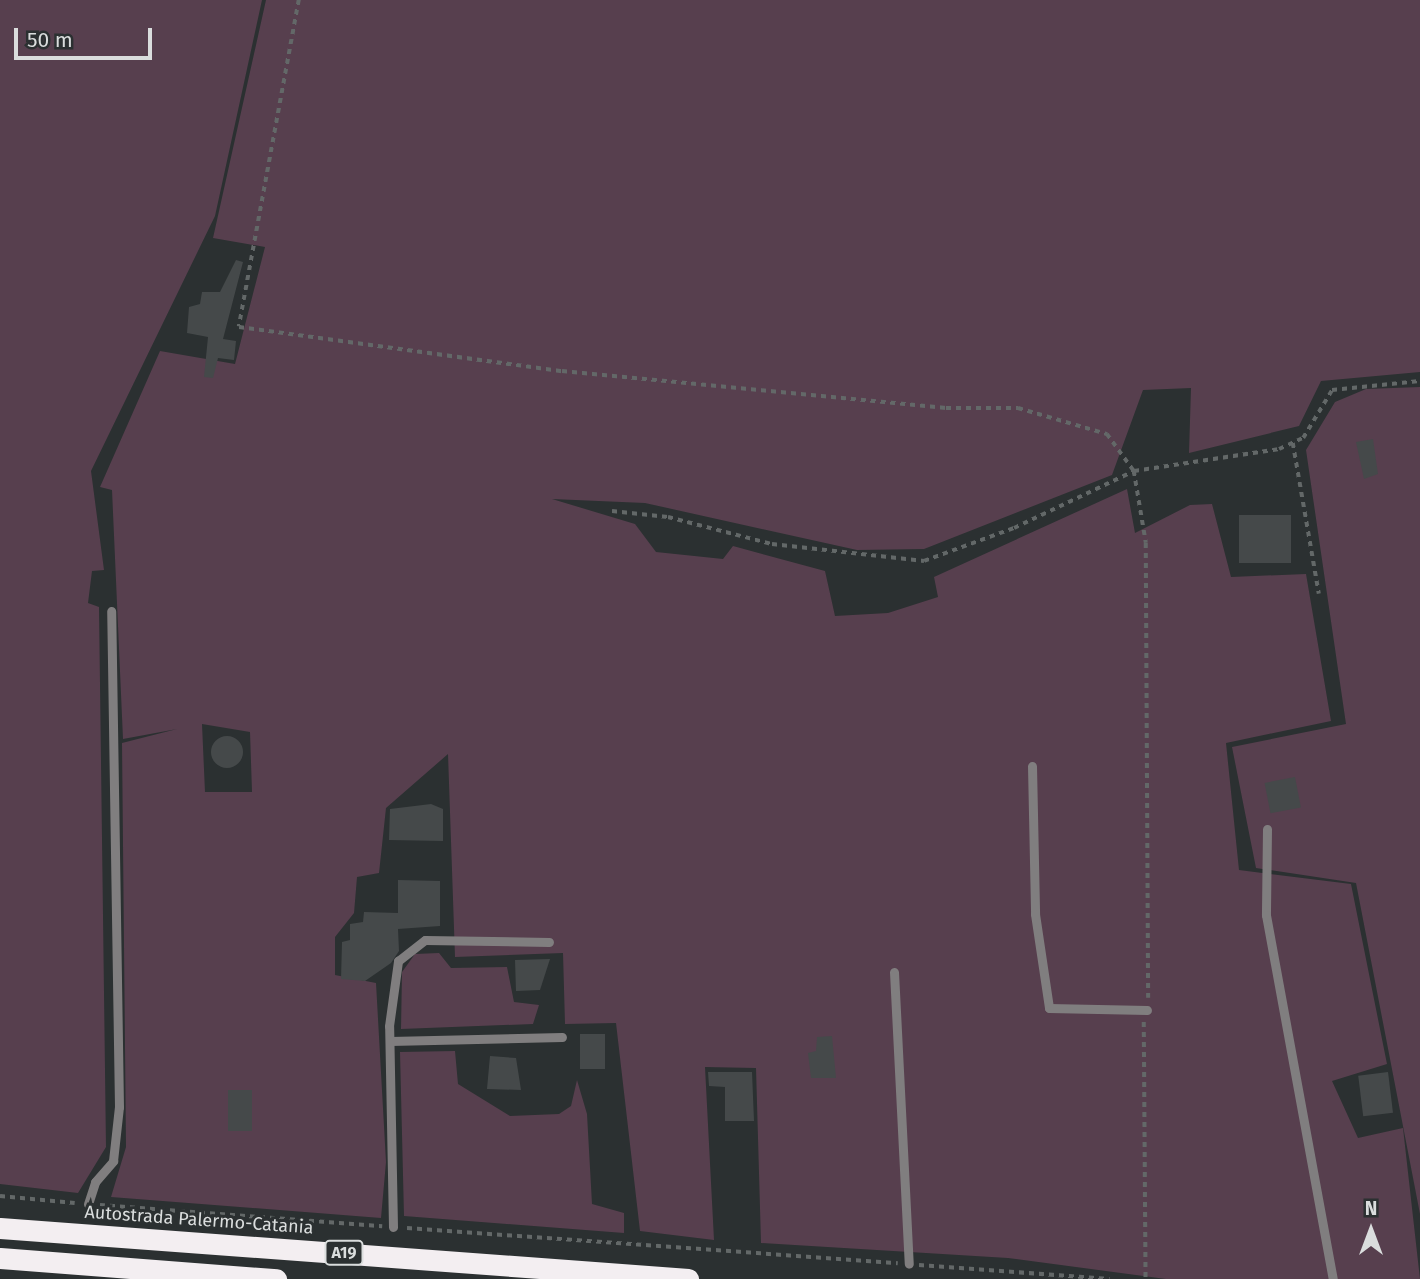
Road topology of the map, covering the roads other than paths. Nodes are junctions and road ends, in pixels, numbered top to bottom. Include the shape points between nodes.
1 (111, 611) dead end
2 (1032, 766) dead end
3 (1267, 829) dead end
4 (549, 942) dead end
5 (894, 972) dead end
6 (1147, 1010) road end
7 (562, 1037) dead end
8 (390, 1041) junction
9 (88, 1204) road end
10 (393, 1227) road end
11 (0, 1228) edge
12 (0, 1258) edge
13 (909, 1264) road end
14 (276, 1279) edge
15 (688, 1279) edge
16 (1333, 1279) edge

1 - 9 lane via 118,1107 113,1161
2 - 6 lane via 1035,914 1049,1009
3 - 16 lane via 1266,915
4 - 8 lane via 425,940 398,961
5 - 13 lane
7 - 8 lane
8 - 10 lane
11 - 15 highway, Autostrada Palermo-Catania / A19
12 - 14 highway

